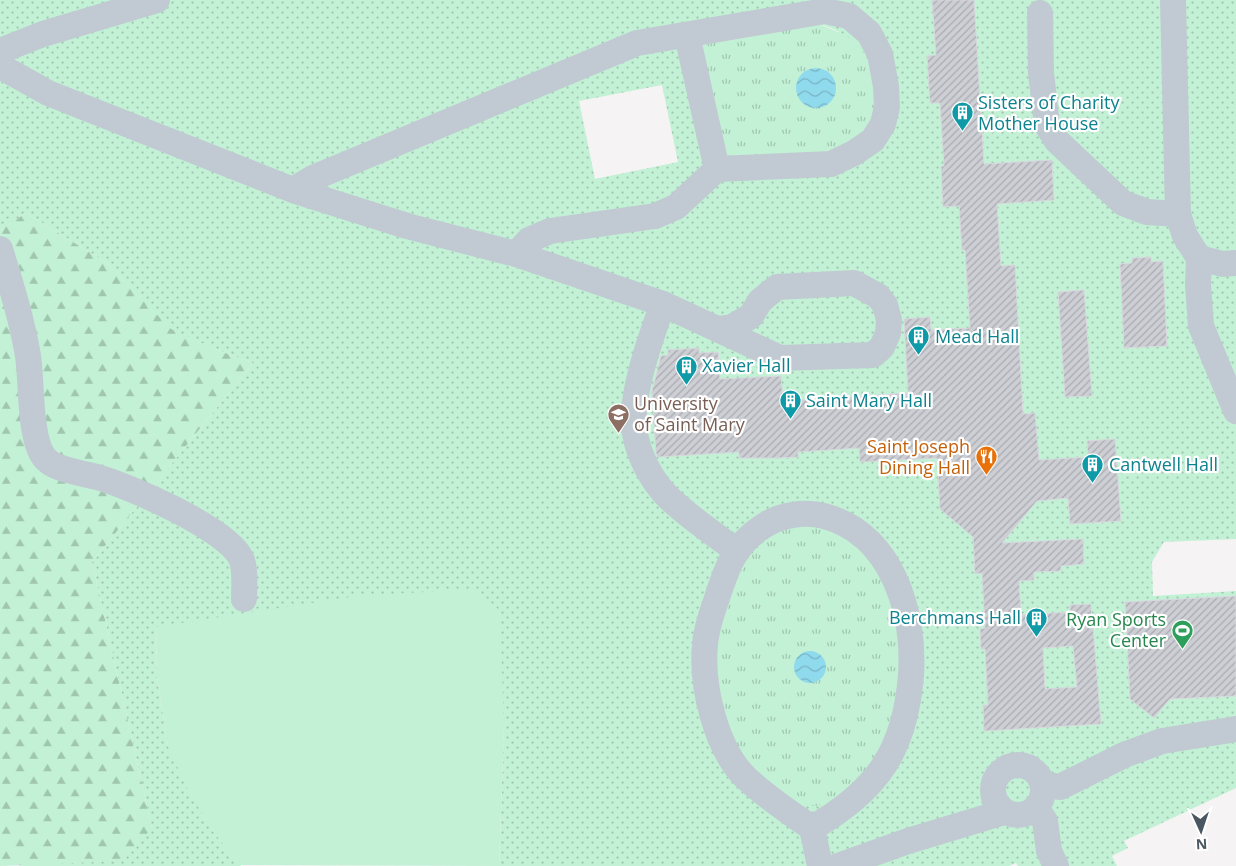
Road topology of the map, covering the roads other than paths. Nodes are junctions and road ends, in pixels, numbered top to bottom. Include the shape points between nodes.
1 (158, 0) edge
2 (1173, 0) edge
3 (1040, 13) dead end
4 (687, 35) junction
5 (0, 51) edge
6 (0, 66) edge
7 (718, 169) junction
8 (293, 190) junction
9 (1178, 214) junction
10 (0, 250) edge
11 (516, 254) junction
12 (1199, 258) junction
13 (1236, 263) edge
14 (663, 304) junction
15 (718, 329) junction
16 (1236, 411) edge
17 (735, 550) junction
18 (244, 599) dead end
19 (1236, 729) edge
20 (1040, 796) junction
21 (1004, 812) junction
22 (812, 828) junction
23 (820, 866) edge
24 (838, 866) edge
25 (1056, 866) edge

1 - 5 street via 43,34
2 - 9 street
3 - 9 street via 1041,72 1047,125 1056,141 1123,203 1147,212
4 - 7 street
4 - 7 street via 825,11 849,16 869,33 880,54 887,107 883,124 872,140 854,153 831,164
4 - 8 street via 637,43 313,178
6 - 8 street via 48,93
7 - 11 street via 676,207 655,216 550,231 529,240
8 - 11 street via 407,226
9 - 12 street via 1185,236
10 - 18 street via 24,338 37,440 44,458 56,466 100,478 180,511 228,542 241,558
11 - 14 street
12 - 13 street via 1223,264
12 - 16 street via 1201,326
14 - 15 street
14 - 17 street via 646,350 634,433 645,464 666,495
15 - 15 street via 780,358 873,355 882,347 889,320 885,305 878,296 854,283 777,287 760,301 751,316 732,327
17 - 22 street via 716,599 705,645 705,672 720,740 745,777
17 - 22 street via 762,526 790,515 813,513 839,520 864,536 883,559 897,583 909,619 912,638 909,690 905,719 897,742 883,767 860,796
19 - 20 street via 1162,741 1124,755
20 - 21 street via 1021,816
20 - 21 street via 1034,771 1027,766 1019,764 1003,770 997,775 992,791
20 - 25 street via 1049,851
21 - 24 street
22 - 23 street

